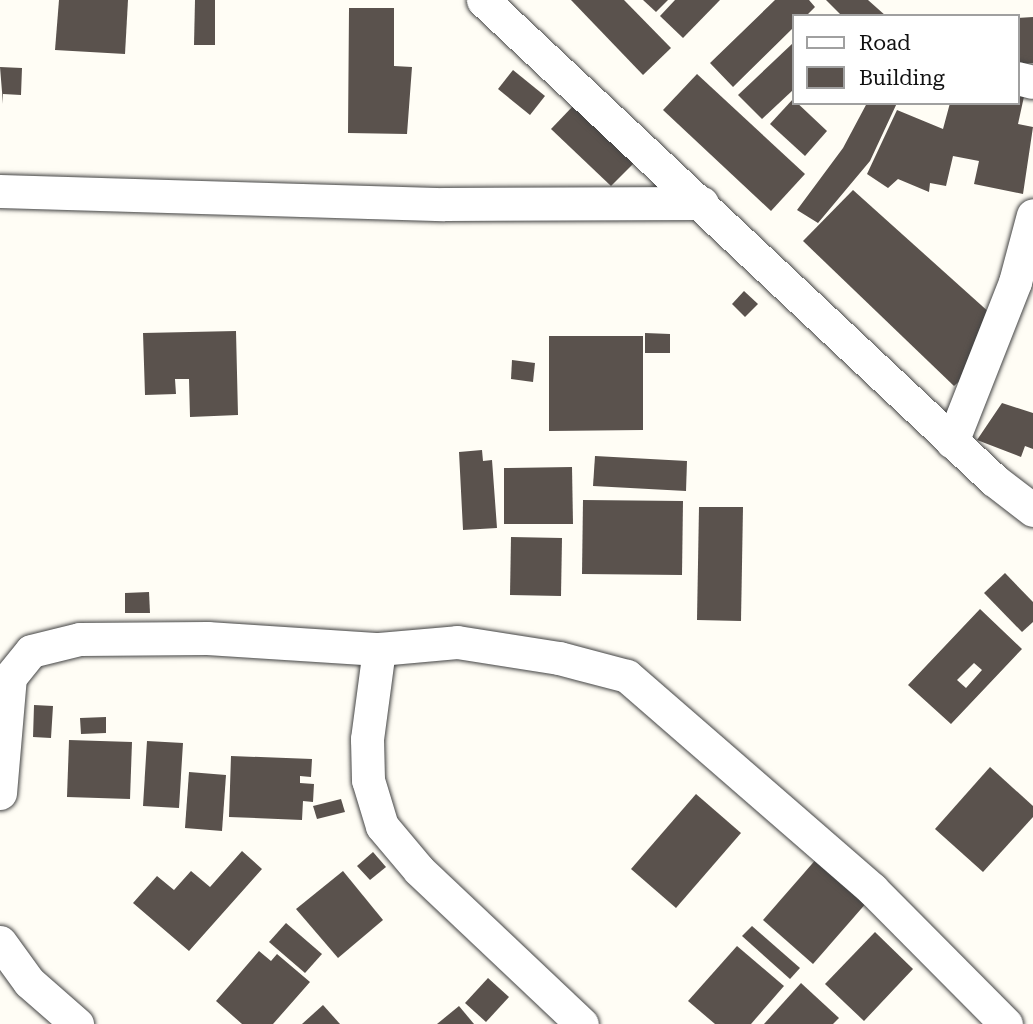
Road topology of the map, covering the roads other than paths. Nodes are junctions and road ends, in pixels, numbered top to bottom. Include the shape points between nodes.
1 (483, 0) edge
2 (0, 191) edge
3 (702, 203) junction
4 (1033, 215) edge
5 (952, 442) junction
6 (994, 481) junction
7 (1033, 489) edge
8 (1033, 510) edge
9 (379, 649) junction
10 (0, 793) edge
11 (0, 942) edge
12 (77, 1024) edge
13 (582, 1024) edge
14 (1006, 1024) edge

1 - 3 street
2 - 3 street via 444,204
3 - 5 street
4 - 5 street via 1015,282
5 - 6 street
6 - 7 street
6 - 8 street
9 - 10 street via 207,638 80,639 31,651 10,677
9 - 13 street via 367,739 368,780 382,825 419,870
9 - 14 street via 457,642 559,658 627,676 872,889
11 - 12 street via 29,982

